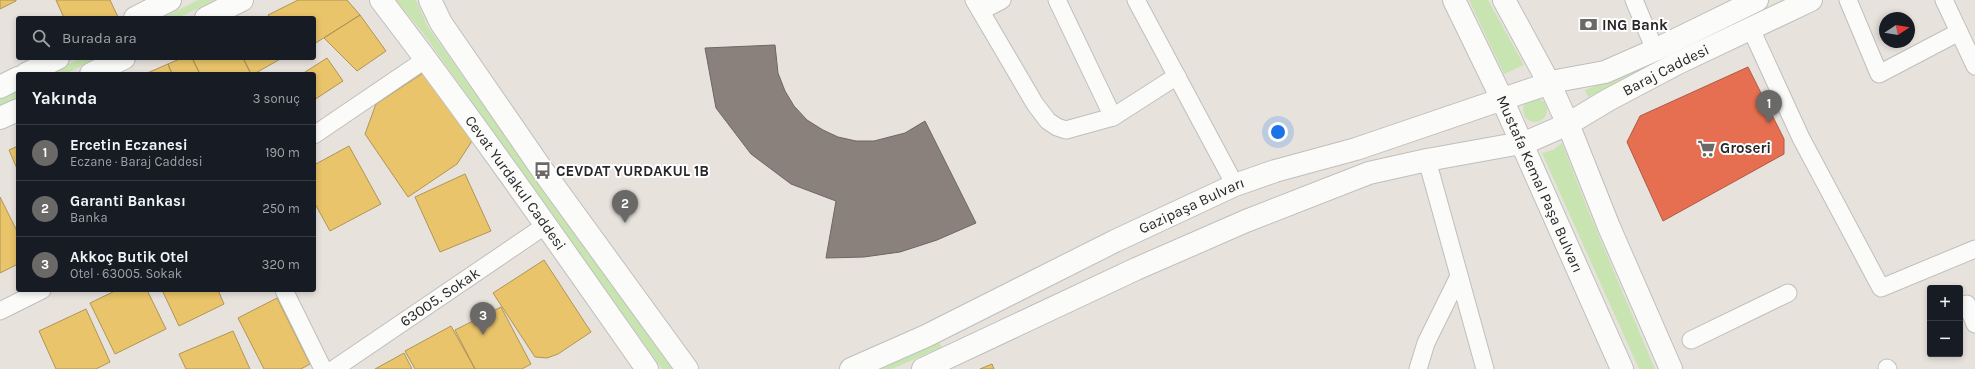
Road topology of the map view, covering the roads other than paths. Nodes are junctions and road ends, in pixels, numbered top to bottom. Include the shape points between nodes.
1 (170, 0) edge
2 (242, 0) edge
3 (381, 0) edge
4 (430, 0) edge
5 (1002, 0) edge
6 (1057, 0) edge
7 (1136, 0) edge
8 (1454, 0) edge
9 (1504, 0) edge
10 (1634, 0) edge
11 (1757, 0) edge
12 (1811, 0) edge
13 (1848, 0) edge
14 (1944, 0) edge
15 (977, 6) edge
16 (139, 10) edge
17 (210, 16) edge
18 (1751, 29) junction
19 (1959, 32) junction
20 (1655, 50) junction
21 (426, 59) junction
22 (54, 60) edge
23 (120, 60) edge
24 (1975, 66) edge
25 (30, 72) edge
26 (95, 72) edge
27 (1177, 76) junction
28 (16, 79) edge
29 (1549, 83) junction
30 (0, 87) edge
31 (1502, 99) junction
32 (16, 111) edge
33 (1113, 117) junction
34 (0, 118) edge
35 (1568, 124) junction
36 (316, 134) edge
37 (1522, 143) junction
38 (1427, 160) junction
39 (1235, 185) junction
40 (546, 225) junction
41 (1975, 249) edge
42 (1459, 276) junction
43 (38, 292) edge
44 (285, 292) edge
45 (1788, 293) dead end
46 (1967, 304) dead end
47 (0, 311) edge
48 (1975, 324) edge
49 (1691, 340) dead end
50 (932, 365) edge
51 (323, 369) edge
52 (334, 369) edge
53 (647, 369) edge
54 (688, 369) edge
55 (851, 369) edge
56 (1418, 369) edge
57 (1485, 369) edge
58 (1622, 369) edge
59 (1670, 369) edge

1 - 16 main road
2 - 17 main road
3 - 21 main road, Cevat Yurdakul Caddesi
4 - 54 main road, Cevat Yurdakul Caddesi via 442,23 543,171
5 - 15 street
6 - 33 street
7 - 27 street
8 - 31 main road, Mustafa Kemal Paşa Bulvarı
9 - 29 main road
10 - 20 street
11 - 20 main road, Baraj Caddesi
12 - 18 main road, Baraj Caddesi
13 - 19 street via 1879,74
14 - 19 street
15 - 33 street via 1035,104 1052,124 1066,130
18 - 35 main road, Baraj Caddesi via 1678,63
18 - 41 street via 1801,138 1881,288
19 - 24 street
20 - 29 main road, Baraj Caddesi via 1605,72
21 - 36 street
21 - 40 main road, Cevat Yurdakul Caddesi
22 - 25 main road
23 - 26 main road
27 - 33 street
27 - 39 street
28 - 30 main road
29 - 31 main road, Gazipaşa Bulvarı
29 - 35 main road
31 - 37 main road, Mustafa Kemal Paşa Bulvarı
31 - 39 main road, Gazipaşa Bulvarı
32 - 34 main road
35 - 37 main road, Baraj Caddesi
35 - 59 main road
37 - 38 main road
37 - 58 main road, Mustafa Kemal Paşa Bulvarı
38 - 42 street
38 - 50 main road via 1369,173 1246,221 1136,269
39 - 55 main road, Gazipaşa Bulvarı via 1115,241 926,336
40 - 52 street, 63005. Sokak
40 - 53 main road, Cevat Yurdakul Caddesi
42 - 56 street via 1426,343
42 - 57 street
43 - 47 street
44 - 51 street
45 - 49 street
46 - 48 street

